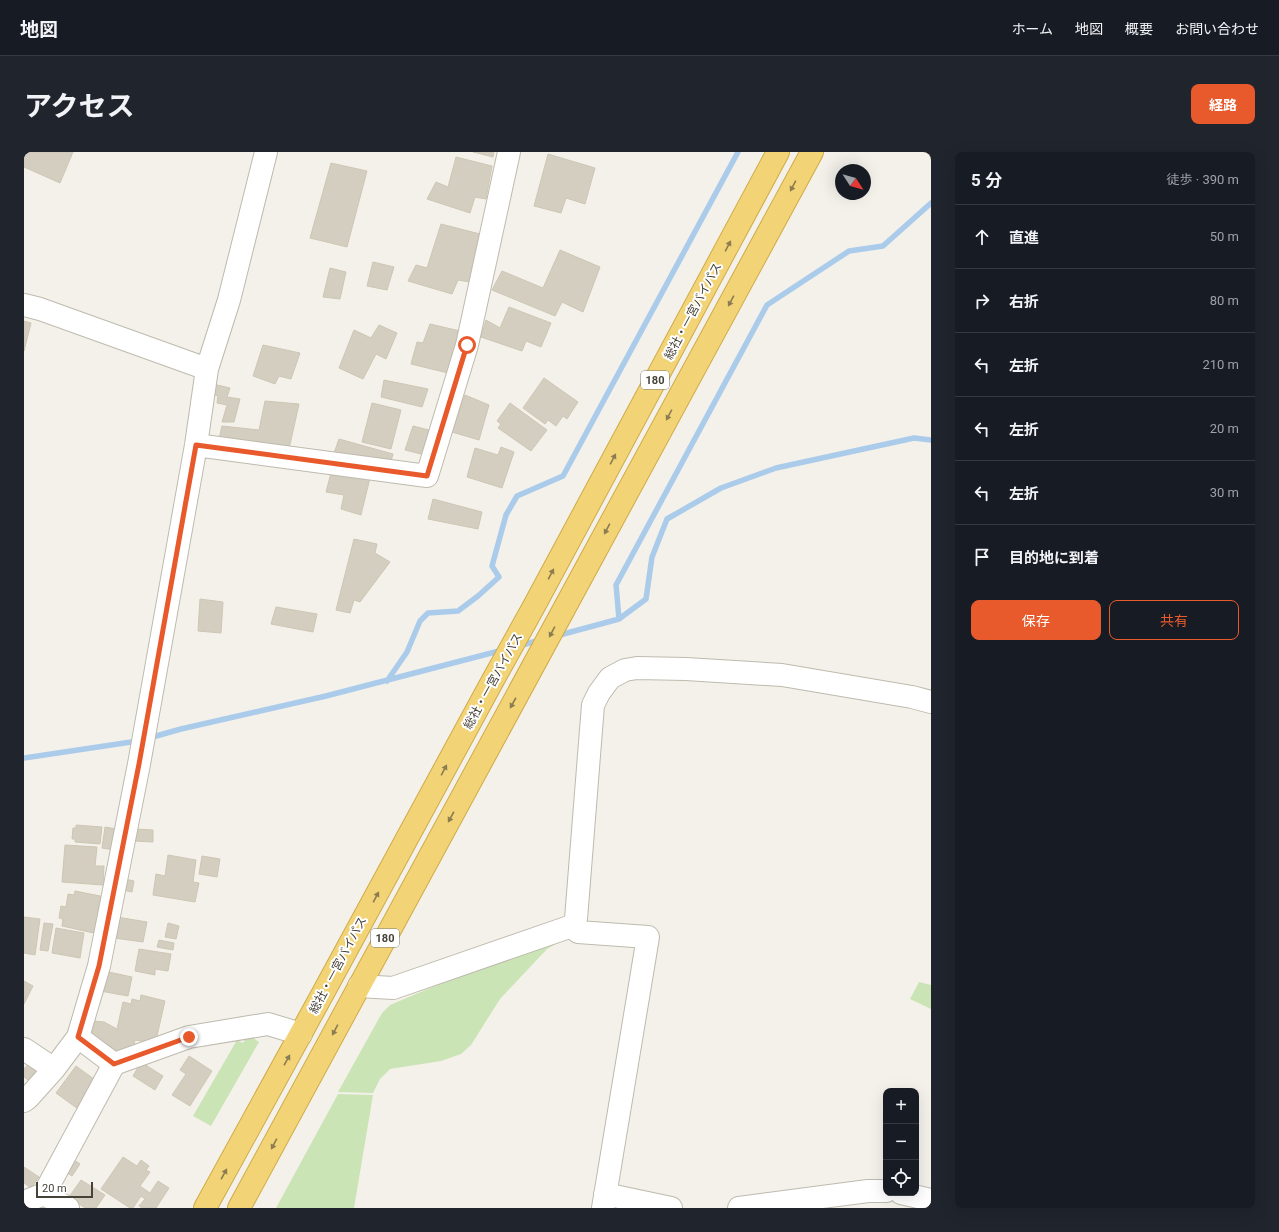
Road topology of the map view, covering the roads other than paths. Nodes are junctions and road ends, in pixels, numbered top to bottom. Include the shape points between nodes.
1 (266, 152) edge
2 (509, 152) edge
3 (778, 152) edge
4 (812, 152) edge
5 (24, 305) edge
6 (207, 369) junction
7 (196, 445) junction
8 (931, 702) edge
9 (572, 926) junction
10 (359, 986) junction
11 (322, 995) junction
12 (347, 1008) junction
13 (301, 1034) junction
14 (78, 1037) junction
15 (24, 1049) edge
16 (114, 1064) junction
17 (54, 1069) junction
18 (24, 1100) edge
19 (883, 1191) edge
20 (44, 1194) junction
21 (914, 1196) edge
22 (931, 1200) edge
23 (604, 1201) edge
24 (24, 1202) edge
25 (68, 1208) edge
26 (205, 1208) edge
27 (239, 1208) edge
28 (671, 1208) edge
29 (739, 1208) edge

1 - 6 street via 229,300
2 - 7 street via 467,345 427,476
11 -> 3 highway, 総社・一宮バイパス / 180
4 -> 10 highway, 180
5 - 6 street
6 - 7 street
7 - 14 street via 139,764 99,966
8 - 9 street via 782,675 637,668 625,670 610,678 593,705 576,919
9 - 10 street via 393,988
9 - 23 street via 578,932 648,937
10 - 12 highway, 180
11 - 12 highway
11 - 13 highway, 総社・一宮バイパス / 180
12 -> 27 highway, 180
13 - 16 street via 268,1024 189,1037
26 -> 13 highway, 総社・一宮バイパス / 180
14 - 16 street
14 - 17 street
15 - 17 street
16 - 20 street
17 - 18 street
19 - 29 street
20 - 24 street
20 - 25 street
21 - 22 street
23 - 28 street

